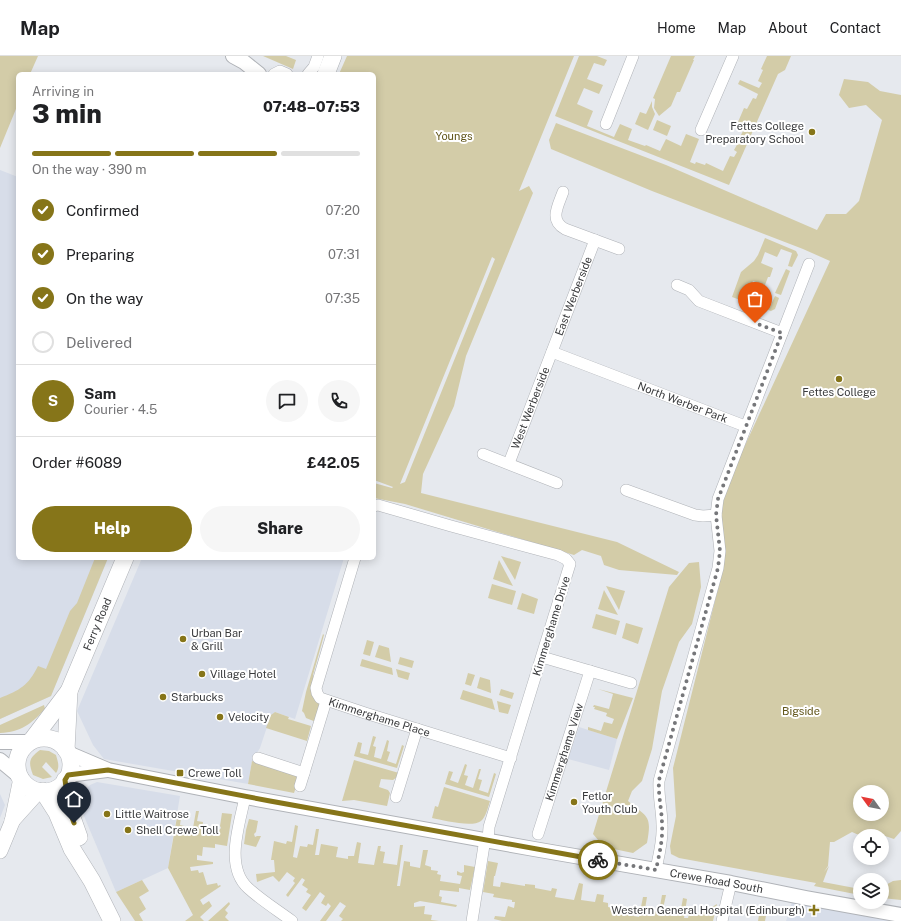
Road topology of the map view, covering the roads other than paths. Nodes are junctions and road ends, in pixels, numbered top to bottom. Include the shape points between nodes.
1 (233, 56) edge
2 (318, 56) edge
3 (333, 56) edge
4 (633, 56) edge
5 (733, 56) edge
6 (256, 72) edge
7 (310, 72) edge
8 (327, 72) edge
9 (606, 124) dead end
10 (700, 130) dead end
11 (563, 192) dead end
12 (595, 240) junction
13 (619, 249) dead end
14 (809, 264) dead end
15 (677, 285) dead end
16 (782, 333) junction
17 (552, 352) junction
18 (746, 426) junction
19 (483, 454) dead end
20 (509, 463) junction
21 (557, 483) dead end
22 (626, 490) dead end
23 (376, 506) edge
24 (716, 515) junction
25 (124, 560) edge
26 (354, 560) edge
27 (542, 657) junction
28 (590, 671) junction
29 (631, 683) dead end
30 (69, 691) junction
31 (326, 701) junction
32 (417, 729) junction
33 (31, 741) junction
34 (0, 742) edge
35 (67, 752) junction
36 (258, 758) dead end
37 (511, 758) junction
38 (0, 760) edge
39 (108, 770) junction
40 (304, 773) junction
41 (20, 777) junction
42 (67, 778) junction
43 (300, 786) dead end
44 (41, 791) junction
45 (245, 797) junction
46 (396, 797) dead end
47 (12, 822) junction
48 (538, 834) dead end
49 (486, 840) junction
50 (0, 851) edge
51 (656, 870) junction
52 (92, 882) junction
53 (731, 883) junction
54 (901, 915) edge
55 (112, 921) edge
56 (292, 921) edge
57 (472, 921) edge
58 (722, 921) edge

1 - 6 street
2 - 7 street
3 - 8 main road
4 - 9 street
5 - 10 street
11 - 12 street via 556,214 557,223 565,229
12 - 13 street
12 - 17 street, East Werberside
14 - 16 street
15 - 16 street via 689,290 699,301
16 - 18 street
17 - 18 street, North Werber Park
17 - 20 street, West Werberside
18 - 24 street via 718,499
19 - 20 street, West Werberside
20 - 21 street, West Werberside
22 - 24 street via 695,515
23 - 27 street, Kimmerghame Drive via 566,559 570,568
24 - 51 street via 720,551 716,577 659,780 662,825
25 - 30 main road, Ferry Road
26 - 31 street, Kimmerghame Place via 316,688 320,698
27 - 28 street
27 - 37 street, Kimmerghame Drive
28 - 29 street
28 - 48 street, Kimmerghame View
30 - 33 main road, Ferry Road
30 - 35 main road, Ferry Road
31 - 32 street, Kimmerghame Place
31 - 40 street
32 - 37 street, Kimmerghame Place
32 - 46 street
33 - 34 street
33 - 35 main road via 38,738 51,739 57,741
33 - 41 main road via 24,746 18,757 17,770
35 - 39 street, Crewe Road South
35 - 42 main road via 70,764
36 - 40 street
37 - 49 street, Kimmerghame Drive
38 - 41 street
39 - 42 street, Crewe Road South
39 - 45 street, Crewe Road South
40 - 43 street
41 - 44 main road via 28,787
41 - 47 main road
42 - 44 main road via 56,789
42 - 52 main road via 69,809
44 - 47 main road
44 - 52 main road via 57,813 72,849
45 - 49 street, Crewe Road South
45 - 56 street via 235,852 238,872 247,887
47 - 50 main road
49 - 51 street, Crewe Road South
49 - 57 street, Kimmerghame Drive
51 - 53 street, Crewe Road South
52 - 55 main road
53 - 54 street, Crewe Road South
53 - 58 street

